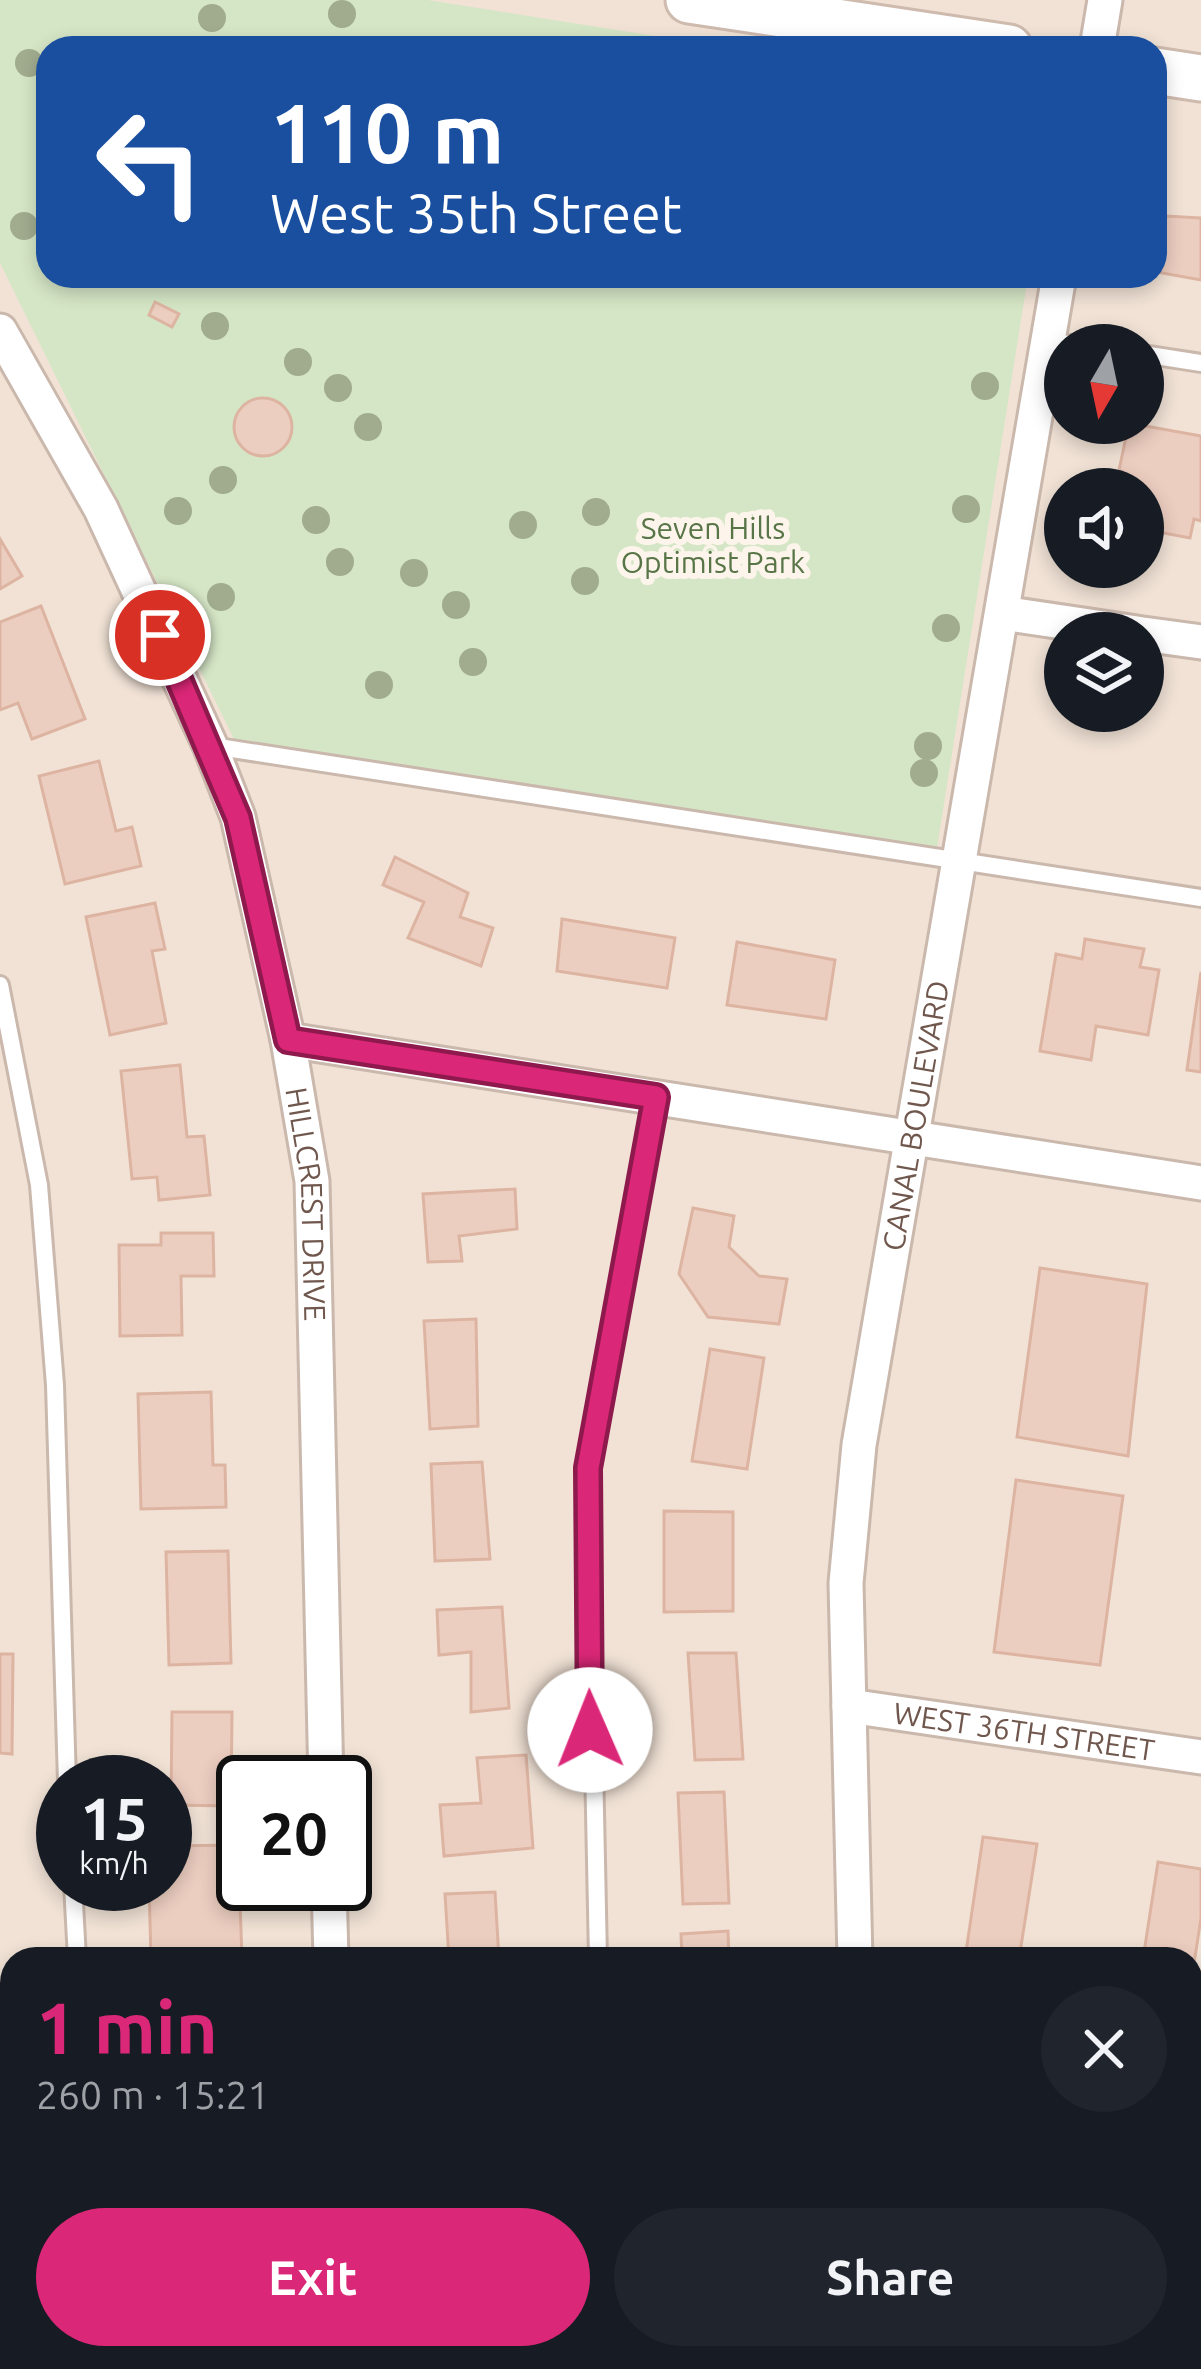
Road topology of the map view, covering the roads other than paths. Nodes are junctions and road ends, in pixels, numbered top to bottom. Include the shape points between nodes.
1 (689, 0) edge
2 (1105, 0) edge
3 (929, 36) edge
4 (1099, 36) edge
5 (1167, 73) edge
6 (1201, 78) edge
7 (1060, 288) edge
8 (1062, 324) edge
9 (0, 331) edge
10 (1164, 357) edge
11 (1201, 363) edge
12 (1044, 428) edge
13 (1002, 613) junction
14 (1044, 619) edge
15 (1164, 637) edge
16 (1201, 643) edge
17 (210, 746) junction
18 (960, 860) junction
19 (1201, 898) edge
20 (0, 985) edge
21 (288, 1040) junction
22 (656, 1097) junction
23 (914, 1136) junction
24 (1201, 1183) edge
25 (850, 1706) junction
26 (66, 1755) edge
27 (325, 1755) edge
28 (1201, 1757) edge
29 (74, 1911) edge
30 (330, 1911) edge
31 (76, 1947) edge
32 (331, 1947) edge
33 (598, 1947) edge
34 (855, 1947) edge

1 - 3 street
2 - 4 street
5 - 6 street
7 - 8 street, CANAL BOULEVARD
9 - 17 street, HILLCREST DRIVE via 101,508
10 - 11 lane
12 - 13 street, CANAL BOULEVARD
13 - 14 street
13 - 18 street, CANAL BOULEVARD
15 - 16 street
17 - 18 lane
17 - 21 street, HILLCREST DRIVE via 238,818
18 - 19 lane
18 - 23 street, CANAL BOULEVARD
20 - 26 lane via 39,1185 55,1385
21 - 22 street
21 - 27 street, HILLCREST DRIVE via 312,1181
22 - 23 street
22 - 33 lane via 588,1468
23 - 24 street
23 - 25 street, CANAL BOULEVARD via 860,1445 846,1583
25 - 28 street, WEST 36TH STREET
25 - 34 street, CANAL BOULEVARD
29 - 31 lane
30 - 32 street

